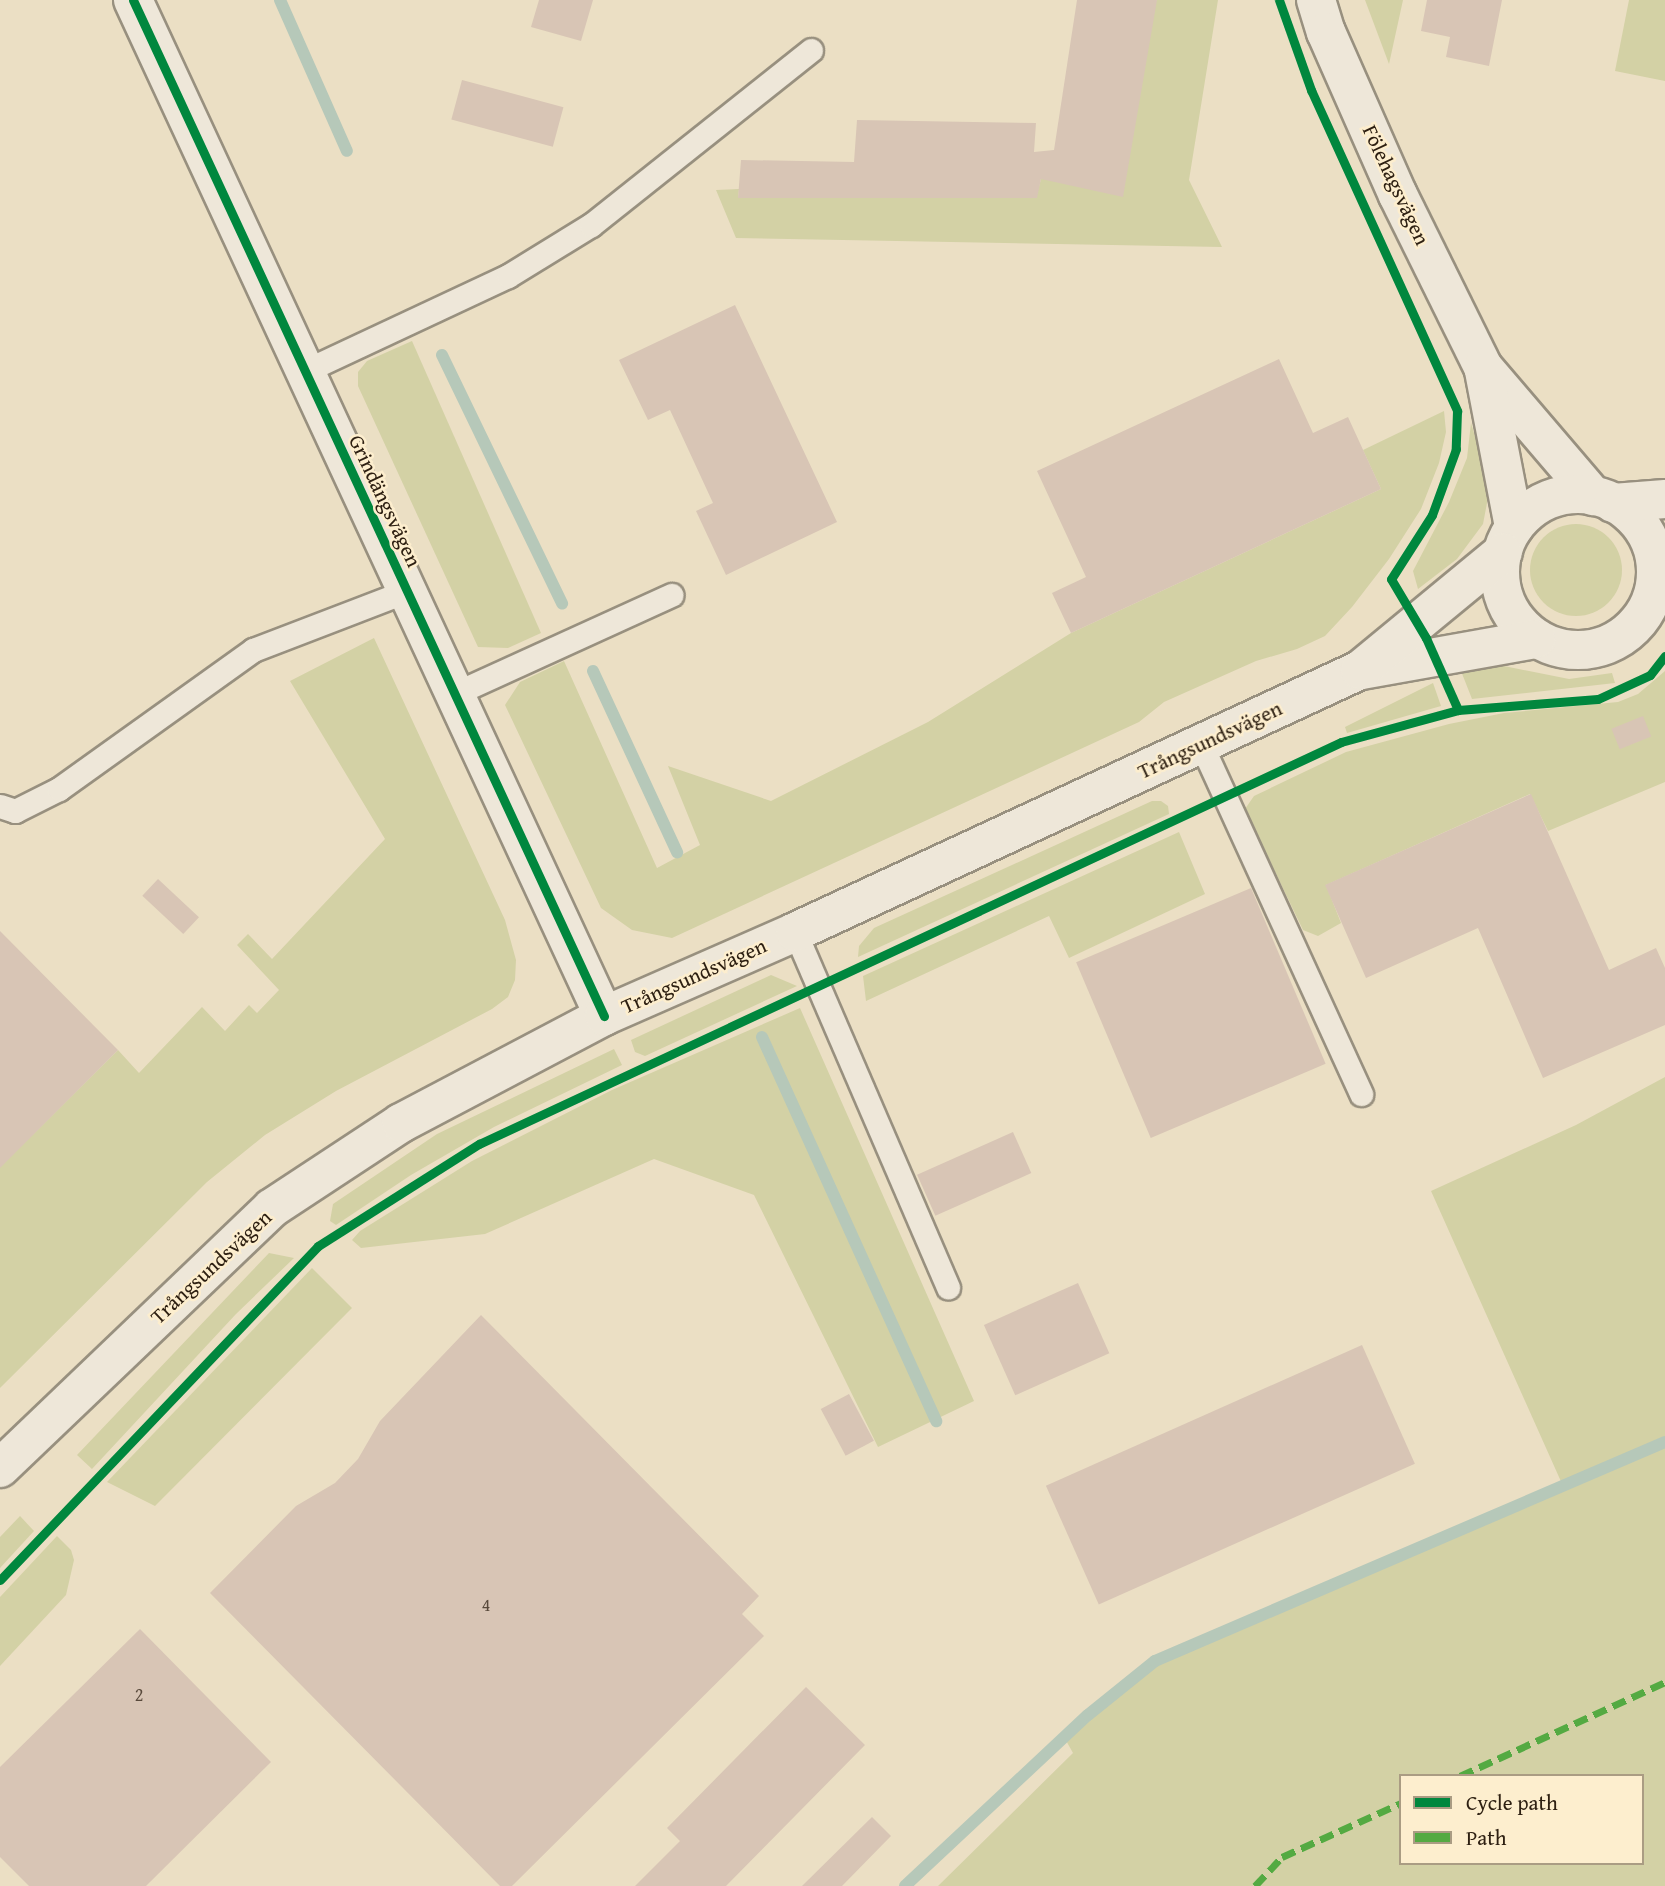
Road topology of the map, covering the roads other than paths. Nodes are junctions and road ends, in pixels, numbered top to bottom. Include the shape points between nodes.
1 (133, 0) edge
2 (1316, 0) edge
3 (811, 50) dead end
4 (1483, 367) junction
5 (305, 371) junction
6 (1603, 499) junction
7 (1665, 499) edge
8 (1508, 540) junction
9 (1660, 577) edge
10 (407, 591) junction
11 (671, 595) dead end
12 (1536, 639) junction
13 (1360, 670) junction
14 (454, 694) junction
15 (1201, 744) junction
16 (0, 806) edge
17 (795, 932) junction
18 (604, 1016) junction
19 (1361, 1094) dead end
20 (948, 1288) dead end
21 (0, 1468) edge

1 - 5 main road, Grindängsvägen
2 - 4 main road, Fölehagsvägen via 1398,195
3 - 5 lane via 591,225 508,275
4 - 6 main road, Fölehagsvägen
4 - 8 main road, Fölehagsvägen
5 - 10 main road, Grindängsvägen
6 - 7 main road
6 - 8 main road via 1572,495 1551,499 1532,509
6 - 9 main road via 1632,516 1647,535
8 - 12 main road via 1500,575 1504,598 1517,621
8 - 13 main road, Trångsundsvägen
9 - 12 main road via 1633,628 1611,643 1586,650 1560,649
10 - 14 main road, Grindängsvägen
10 - 16 lane via 253,650 59,789 15,811
11 - 14 lane
12 - 13 main road, Trångsundsvägen
13 - 15 main road, Trångsundsvägen
14 - 18 main road, Grindängsvägen
15 - 17 main road, Trångsundsvägen
15 - 19 lane
17 - 18 main road, Trångsundsvägen
17 - 20 lane
18 - 21 main road, Trångsundsvägen via 401,1123 272,1208

